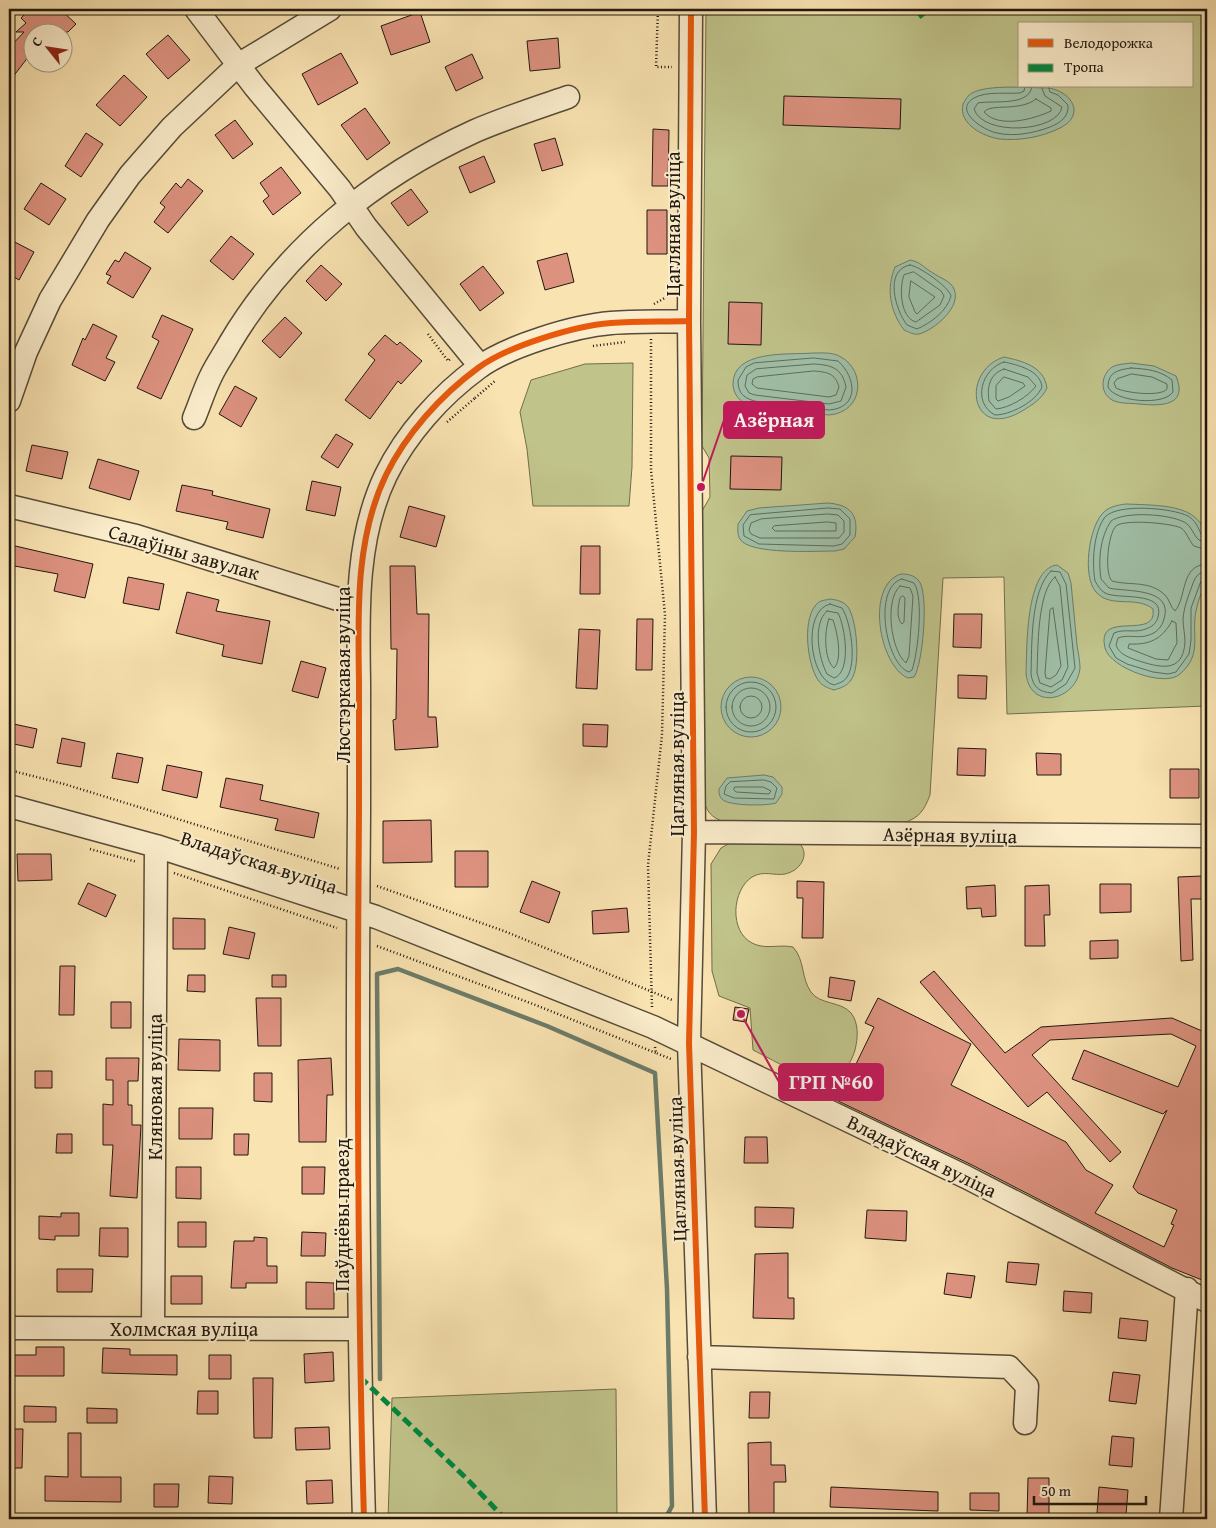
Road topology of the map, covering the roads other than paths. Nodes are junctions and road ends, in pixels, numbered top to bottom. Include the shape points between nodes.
1 (196, 9) edge
2 (330, 9) edge
3 (692, 9) edge
4 (238, 65) junction
5 (568, 97) dead end
6 (351, 205) junction
7 (689, 321) junction
8 (480, 366) junction
9 (9, 401) edge
10 (194, 418) dead end
11 (9, 506) edge
12 (357, 605) junction
13 (9, 806) edge
14 (694, 832) junction
15 (1207, 836) edge
16 (156, 846) junction
17 (346, 908) junction
18 (690, 1043) junction
19 (1187, 1289) junction
20 (1207, 1301) edge
21 (9, 1328) edge
22 (153, 1328) junction
23 (358, 1329) junction
24 (699, 1357) junction
25 (1025, 1423) dead end
26 (364, 1519) edge
27 (705, 1519) edge
28 (1170, 1519) edge

1 - 4 street
2 - 4 street
3 - 7 street, Цагляная вуліца
4 - 6 street
4 - 9 street via 172,127 130,175 98,220 50,300 26,352
5 - 6 street via 476,131 424,157
6 - 8 street
6 - 10 street via 275,277 211,375
7 - 8 street, Люстэркавая вуліца via 608,323 544,337
7 - 14 street, Цагляная вуліца
8 - 12 street, Люстэркавая вуліца via 431,411 403,445 385,476 372,515
11 - 12 street, Салаўіны завулак via 136,536
12 - 17 street, Люстэркавая вуліца via 359,729
13 - 16 street, Владаўская вуліца
14 - 15 street, Азёрная вуліца
14 - 18 street, Цагляная вуліца
16 - 17 street, Владаўская вуліца
16 - 22 street, Кляновая вуліца
17 - 18 street, Владаўская вуліца
17 - 23 street, Паўднёвы праезд via 357,939
18 - 19 street, Владаўская вуліца
18 - 24 street, Цагляная вуліца
19 - 20 street, Владаўская вуліца
19 - 28 street
21 - 22 street, Холмская вуліца
22 - 23 street, Холмская вуліца
23 - 26 street, Паўднёвы праезд
24 - 25 street via 1009,1367 1027,1386
24 - 27 street, Цагляная вуліца

